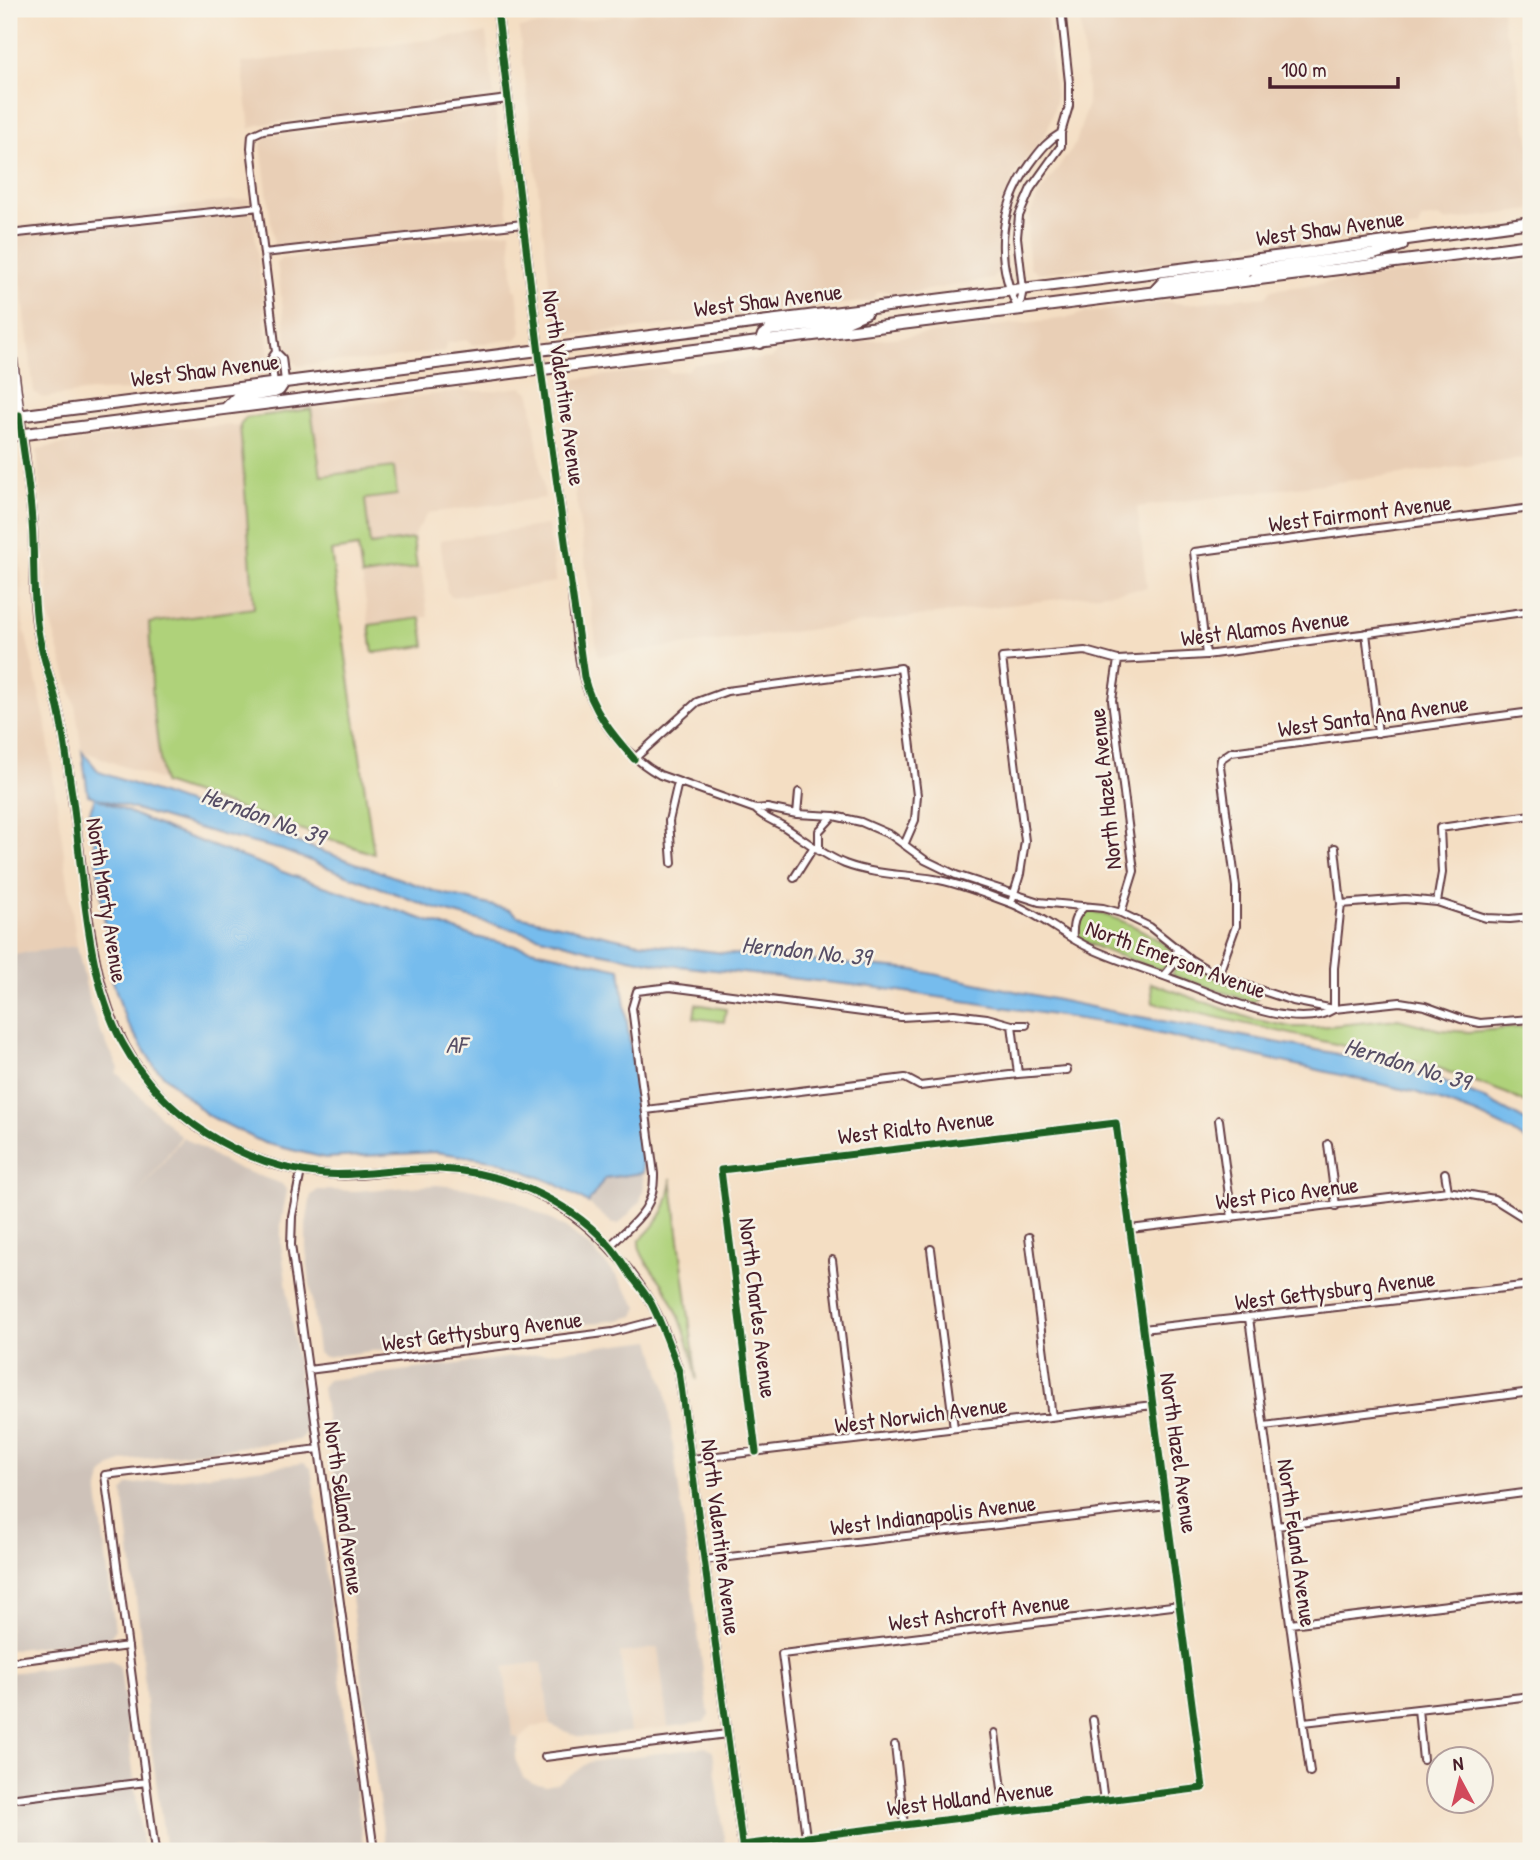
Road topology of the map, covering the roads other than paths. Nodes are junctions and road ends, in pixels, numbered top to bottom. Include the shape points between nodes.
1 (497, 9) edge
2 (1061, 9) edge
3 (1530, 9) edge
4 (1531, 19) edge
5 (508, 99) junction
6 (1061, 133) junction
7 (258, 207) junction
8 (1531, 222) edge
9 (523, 224) junction
10 (9, 234) edge
11 (1431, 235) junction
12 (1531, 245) edge
13 (264, 254) junction
14 (1257, 259) junction
15 (1254, 280) junction
16 (1023, 289) junction
17 (1009, 291) junction
18 (1153, 293) junction
19 (885, 306) junction
20 (1019, 311) junction
21 (9, 326) edge
22 (760, 343) junction
23 (538, 349) junction
24 (276, 352) junction
25 (541, 370) junction
26 (279, 382) junction
27 (226, 408) junction
28 (14, 416) edge
29 (21, 435) junction
30 (9, 436) edge
31 (1531, 508) edge
32 (1531, 611) edge
33 (1366, 633) junction
34 (1206, 654) junction
35 (1118, 660) junction
36 (1531, 712) edge
37 (1378, 733) junction
38 (634, 758) junction
39 (678, 782) junction
40 (799, 792) dead end
41 (755, 809) junction
42 (797, 814) junction
43 (1531, 815) edge
44 (834, 816) junction
45 (904, 845) junction
46 (1335, 848) dead end
47 (816, 849) junction
48 (672, 863) dead end
49 (794, 878) dead end
50 (1014, 895) junction
51 (1437, 902) junction
52 (1011, 903) junction
53 (1341, 904) junction
54 (1085, 906) junction
55 (1121, 913) junction
56 (1531, 917) edge
57 (1073, 939) junction
58 (1177, 948) junction
59 (1164, 976) junction
60 (1218, 976) junction
61 (1334, 1009) junction
62 (1531, 1019) edge
63 (1013, 1025) junction
64 (1026, 1025) dead end
65 (1067, 1070) dead end
66 (1018, 1074) junction
67 (646, 1110) junction
68 (1219, 1120) dead end
69 (1116, 1123) joint
70 (1328, 1144) dead end
71 (721, 1170) joint
72 (301, 1171) junction
73 (1445, 1173) dead end
74 (1448, 1191) junction
75 (1336, 1206) junction
76 (1232, 1218) junction
77 (1531, 1222) edge
78 (1130, 1229) junction
79 (1029, 1237) dead end
80 (610, 1246) junction
81 (930, 1249) dead end
82 (832, 1261) dead end
83 (1531, 1285) edge
84 (1249, 1318) junction
85 (659, 1320) junction
86 (1143, 1329) junction
87 (308, 1370) junction
88 (1531, 1392) edge
89 (1153, 1405) junction
90 (1052, 1417) junction
91 (1264, 1426) junction
92 (954, 1428) junction
93 (854, 1440) junction
94 (319, 1449) junction
95 (756, 1452) junction
96 (692, 1459) junction
97 (1531, 1492) edge
98 (1167, 1505) junction
99 (1277, 1526) junction
100 (704, 1560) junction
101 (1531, 1595) edge
102 (1180, 1605) junction
103 (1290, 1624) junction
104 (128, 1646) junction
105 (9, 1662) edge
106 (1530, 1696) edge
107 (1418, 1709) junction
108 (1531, 1713) edge
109 (1093, 1720) dead end
110 (1304, 1722) junction
111 (995, 1733) dead end
112 (727, 1734) junction
113 (895, 1745) dead end
114 (545, 1757) dead end
115 (1423, 1760) dead end
116 (1310, 1772) dead end
117 (146, 1782) junction
118 (1203, 1788) joint
119 (9, 1800) edge
120 (1104, 1801) junction
121 (1005, 1813) junction
122 (904, 1825) junction
123 (806, 1838) junction
124 (743, 1848) edge
125 (155, 1851) edge
126 (374, 1851) edge

1 - 5 street, North Valentine Avenue
2 - 6 street via 1070,88
3 - 4 main road
5 - 7 street via 257,131 251,141
5 - 9 street, North Valentine Avenue
6 - 16 street via 1061,146 1031,188 1019,216
6 - 17 street via 1048,140 1009,202 1003,232
7 - 10 street
7 - 13 street
8 - 11 main road, West Shaw Avenue
9 - 13 street
9 - 23 street, North Valentine Avenue
11 - 14 main road, West Shaw Avenue
11 - 15 main road via 1374,254 1263,269 1256,272
12 - 15 main road, West Shaw Avenue
13 - 24 street
14 - 16 main road, West Shaw Avenue
14 - 18 main road via 1245,271 1163,282
15 - 18 main road, West Shaw Avenue
16 - 17 main road, West Shaw Avenue
16 - 20 street
17 - 19 main road, West Shaw Avenue
17 - 20 street
18 - 20 main road, West Shaw Avenue
19 - 22 main road via 847,321 770,330
19 - 23 main road, West Shaw Avenue
20 - 22 main road, West Shaw Avenue
21 - 28 street, North Marty Avenue
22 - 25 main road, West Shaw Avenue
23 - 25 street, North Valentine Avenue
23 - 26 main road, West Shaw Avenue
24 - 26 street via 282,358
24 - 26 street via 271,359
25 - 27 main road, West Shaw Avenue
25 - 38 street, North Valentine Avenue via 587,690 605,725
26 - 27 main road via 279,390 236,398
26 - 28 main road, West Shaw Avenue
27 - 29 main road, West Shaw Avenue
28 - 29 street, North Marty Avenue
29 - 30 main road, West Shaw Avenue
29 - 72 street, North Marty Avenue via 32,520 38,631 61,719 105,1005 143,1075 184,1117 231,1148
31 - 34 street, West Fairmont Avenue via 1194,552
32 - 33 street, West Alamos Avenue
33 - 34 street, West Alamos Avenue
33 - 37 street
34 - 35 street, West Alamos Avenue
35 - 50 street, West Alamos Avenue via 1085,651 1002,658 1025,841
35 - 55 street, North Hazel Avenue via 1112,700 1135,871
36 - 37 street, West Santa Ana Avenue
37 - 60 street, West Santa Ana Avenue via 1231,752 1222,759 1237,887 1236,926
38 - 39 street, North Emerson Avenue
38 - 45 street via 697,702 726,691 901,668 917,795 915,820
39 - 41 street, North Emerson Avenue
39 - 48 street via 669,812
40 - 42 street
41 - 42 street, North Emerson Avenue
41 - 47 street, North Emerson Avenue
42 - 44 street, North Emerson Avenue
43 - 51 street via 1440,828
44 - 45 street, North Emerson Avenue via 876,827
44 - 47 street via 819,831
45 - 50 street, North Emerson Avenue via 937,867
46 - 53 street
47 - 49 street
47 - 52 street, North Emerson Avenue via 866,870 950,882
50 - 52 street
50 - 54 street, North Emerson Avenue
51 - 53 street via 1379,899
51 - 56 street via 1486,918
52 - 57 street, North Emerson Avenue
53 - 61 street
54 - 55 street, North Emerson Avenue
54 - 57 street via 1073,921
55 - 58 street, North Emerson Avenue
57 - 59 street, North Emerson Avenue
58 - 59 street via 1174,964
58 - 60 street, North Emerson Avenue
59 - 61 street, North Emerson Avenue via 1272,1013 1312,1016
60 - 61 street, North Emerson Avenue via 1279,998
61 - 62 street, North Emerson Avenue via 1399,1002 1480,1023
63 - 64 street
63 - 66 street
63 - 67 street via 954,1014 901,1017 670,987 637,991 632,1009
65 - 66 street
66 - 67 street via 920,1086 905,1078
67 - 80 street via 654,1192 645,1212
68 - 76 street
69 - 71 street, West Rialto Avenue
69 - 78 street, North Hazel Avenue
70 - 75 street
71 - 95 street, North Charles Avenue
72 - 80 street, North Marty Avenue via 346,1175 439,1168 484,1175 527,1188 555,1203
72 - 87 street, North Selland Avenue via 291,1245
73 - 74 street
74 - 75 street, West Pico Avenue
74 - 77 street, West Pico Avenue via 1494,1199
75 - 76 street, West Pico Avenue
76 - 78 street, West Pico Avenue
78 - 86 street, North Hazel Avenue
79 - 90 street
80 - 85 street, North Valentine Avenue
81 - 92 street
82 - 93 street
83 - 84 street, West Gettysburg Avenue
84 - 86 street, West Gettysburg Avenue
84 - 91 street, North Feland Avenue
85 - 87 street, West Gettysburg Avenue via 613,1332
85 - 96 street, North Valentine Avenue via 679,1371
86 - 89 street, North Hazel Avenue
87 - 94 street, North Selland Avenue
88 - 91 street
89 - 90 street, West Norwich Avenue
89 - 98 street, North Hazel Avenue
90 - 92 street, West Norwich Avenue
91 - 99 street, North Feland Avenue
92 - 93 street, West Norwich Avenue
93 - 95 street, West Norwich Avenue
94 - 104 street via 105,1475
94 - 126 street, North Selland Avenue
95 - 96 street, West Norwich Avenue
96 - 100 street, North Valentine Avenue
97 - 99 street
98 - 100 street, West Indianapolis Avenue
98 - 102 street, North Hazel Avenue
99 - 103 street, North Feland Avenue
100 - 112 street, North Valentine Avenue
101 - 103 street
102 - 118 street, North Hazel Avenue
102 - 123 street, West Ashcroft Avenue via 782,1654
103 - 110 street, North Feland Avenue
104 - 105 street
104 - 117 street
106 - 107 street
106 - 108 street
107 - 110 street
107 - 115 street
109 - 120 street
110 - 116 street, North Feland Avenue
111 - 121 street
112 - 114 street
112 - 124 street, North Valentine Avenue
113 - 122 street
117 - 119 street
117 - 125 street
118 - 120 street, West Holland Avenue
120 - 121 street, West Holland Avenue
121 - 122 street, West Holland Avenue
122 - 123 street, West Holland Avenue
123 - 124 street, West Holland Avenue

